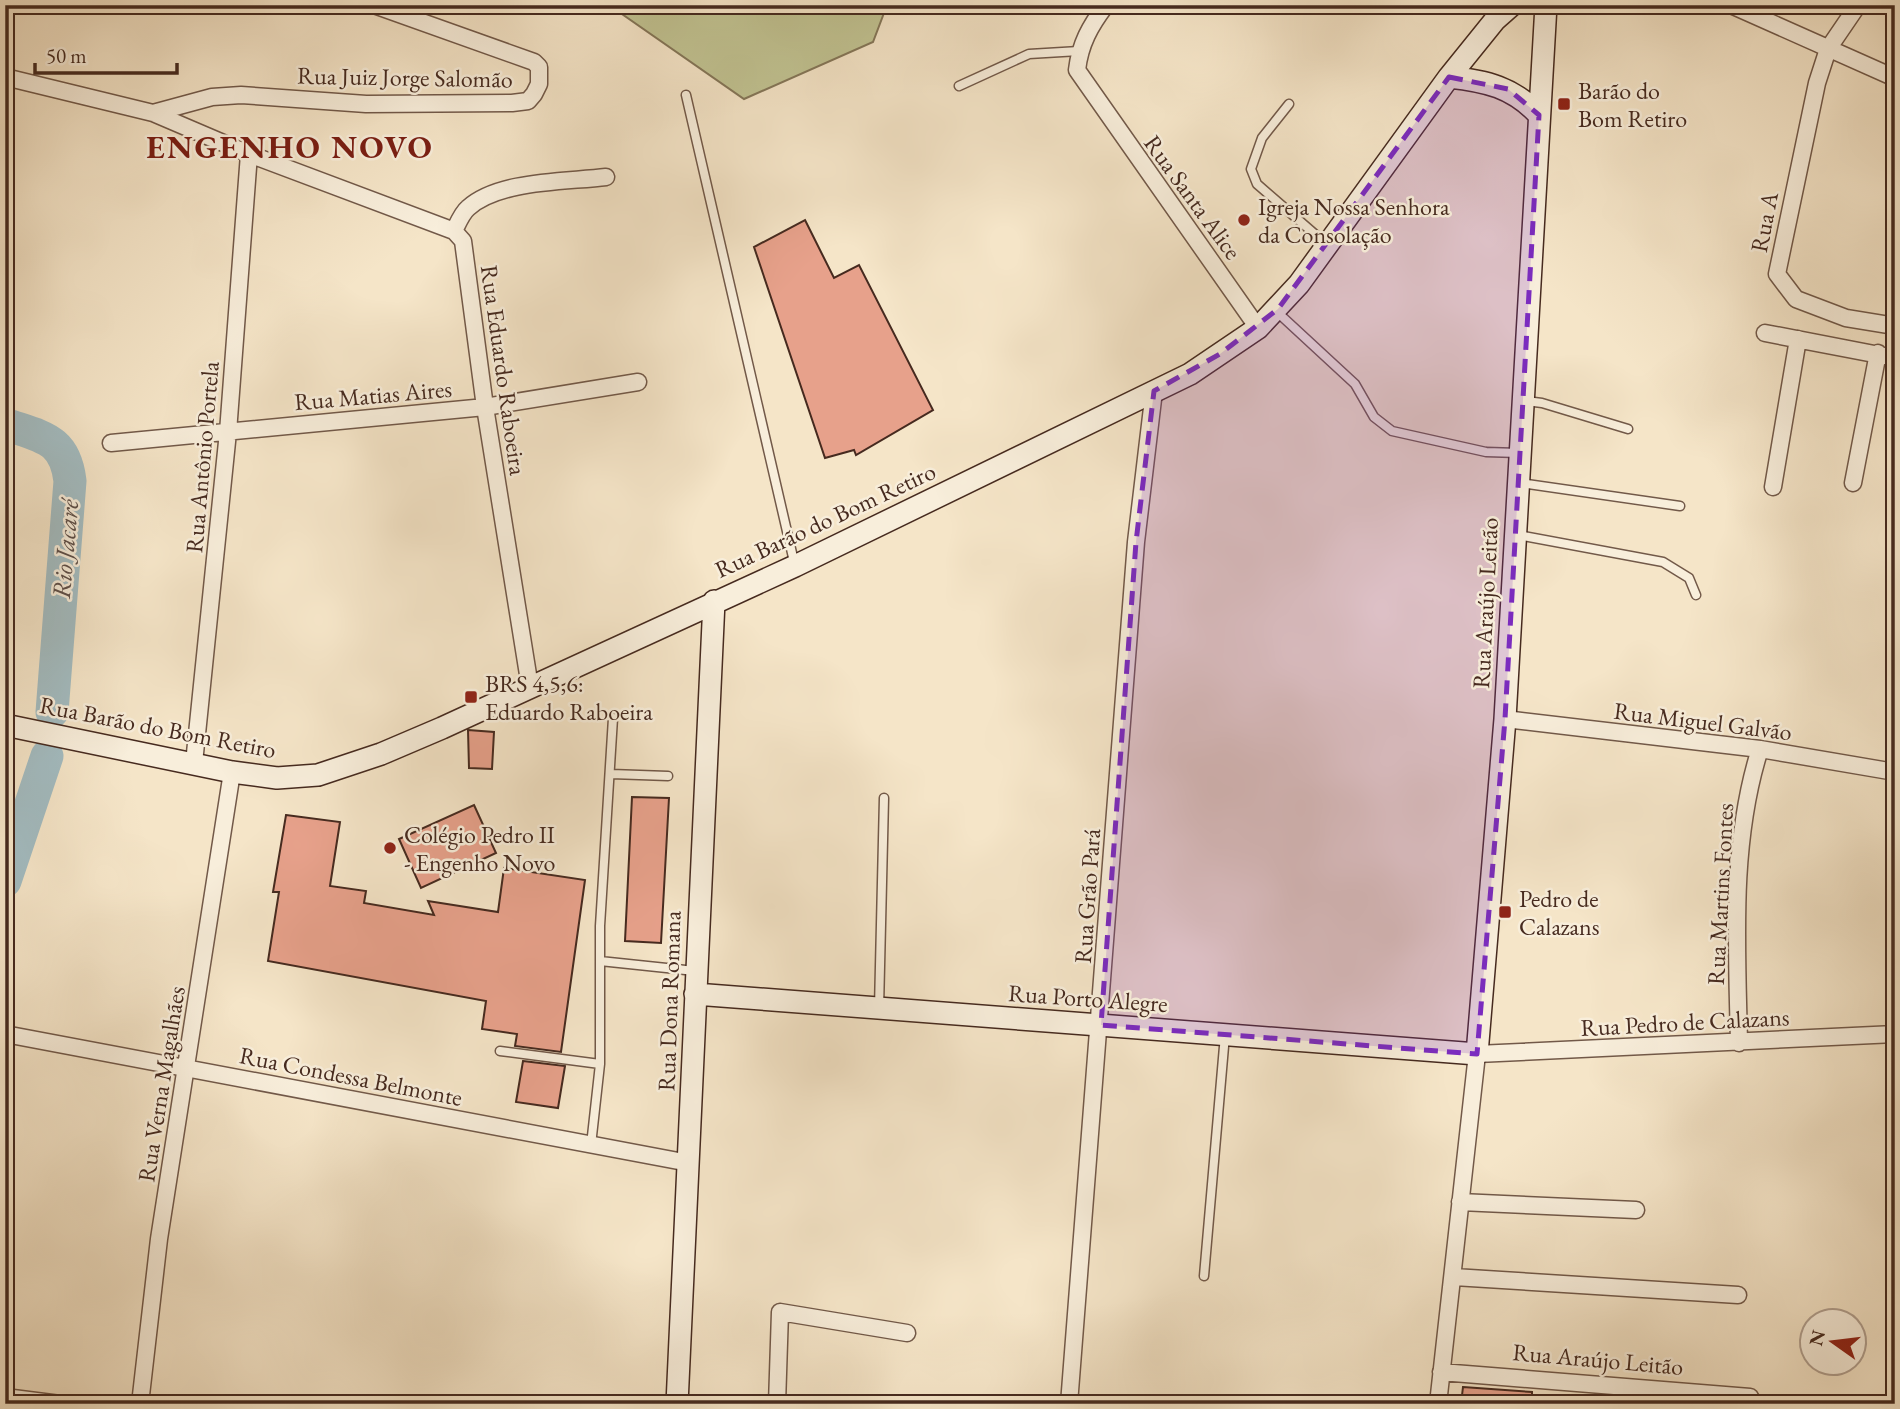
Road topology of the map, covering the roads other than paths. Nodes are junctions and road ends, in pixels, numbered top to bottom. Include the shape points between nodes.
1 (8, 5) edge
2 (374, 5) edge
3 (1107, 5) edge
4 (1512, 5) edge
5 (1546, 5) edge
6 (1731, 5) edge
7 (1858, 5) edge
8 (5, 13) edge
9 (1828, 49) junction
10 (1079, 51) junction
11 (5, 77) edge
12 (1449, 77) junction
13 (1895, 78) edge
14 (959, 86) dead end
15 (686, 95) dead end
16 (1289, 104) dead end
17 (153, 113) junction
18 (1539, 115) junction
19 (249, 154) junction
20 (606, 177) dead end
21 (454, 231) junction
22 (1328, 245) junction
23 (1276, 311) junction
24 (1895, 326) edge
25 (1258, 328) junction
26 (1765, 332) dead end
27 (1798, 339) junction
28 (1878, 353) junction
29 (1895, 358) edge
30 (638, 382) dead end
31 (1154, 391) junction
32 (1523, 401) junction
33 (485, 407) junction
34 (1628, 429) dead end
35 (228, 432) junction
36 (111, 443) dead end
37 (1520, 453) junction
38 (1518, 482) junction
39 (1853, 483) dead end
40 (1773, 487) dead end
41 (1680, 506) dead end
42 (1516, 534) junction
43 (795, 566) junction
44 (1696, 595) dead end
45 (714, 601) junction
46 (530, 687) junction
47 (613, 718) dead end
48 (1505, 719) junction
49 (5, 725) edge
50 (1760, 749) junction
51 (194, 763) junction
52 (232, 772) junction
53 (1895, 772) edge
54 (611, 774) junction
55 (668, 776) dead end
56 (884, 798) dead end
57 (600, 961) junction
58 (696, 971) junction
59 (695, 994) junction
60 (879, 1008) junction
61 (1101, 1025) junction
62 (5, 1034) edge
63 (1895, 1034) edge
64 (1225, 1035) junction
65 (1739, 1043) junction
66 (500, 1051) dead end
67 (1477, 1054) junction
68 (600, 1064) junction
69 (187, 1068) junction
70 (591, 1145) junction
71 (689, 1163) junction
72 (1460, 1202) junction
73 (1636, 1210) dead end
74 (1204, 1276) dead end
75 (1454, 1277) junction
76 (1738, 1295) dead end
77 (907, 1334) dead end
78 (1441, 1372) junction
79 (5, 1397) edge
80 (1750, 1397) dead end
81 (60, 1404) edge
82 (140, 1404) edge
83 (677, 1404) edge
84 (778, 1404) edge
85 (1069, 1404) edge
86 (1438, 1404) edge

1 - 8 street
2 - 17 street, Rua Juiz Jorge Salomão via 534,62 541,75 534,94 527,101 461,105 366,104 241,94
3 - 10 street via 1090,26
4 - 12 street, Rua Barão do Bom Retiro
5 - 18 street, Rua Araújo Leitão
6 - 9 street
7 - 9 street
9 - 13 street
9 - 24 street, Rua A via 1797,169 1777,274 1796,299 1846,318
10 - 14 lane via 1029,54
10 - 25 street, Rua Santa Alice via 1077,71 1090,93
11 - 17 street
12 - 18 street via 1508,89
12 - 22 street, Rua Barão do Bom Retiro
15 - 43 lane
16 - 22 lane via 1262,138 1251,169 1257,184
17 - 19 street
18 - 32 street, Rua Araújo Leitão
19 - 21 street
19 - 35 street, Rua Antônio Portela
20 - 21 street via 502,190 482,197 466,209
21 - 33 street, Rua Eduardo Raboeira via 463,241
22 - 23 street, Rua Barão do Bom Retiro
23 - 25 street, Rua Barão do Bom Retiro
23 - 37 lane via 1356,384 1374,417 1392,431 1486,452
25 - 31 street, Rua Barão do Bom Retiro via 1190,374
26 - 27 street
27 - 28 street
27 - 40 street
28 - 29 street
28 - 39 street
30 - 33 street, Rua Matias Aires
31 - 43 street, Rua Barão do Bom Retiro
31 - 61 street, Rua Grão Pará via 1136,541
32 - 34 lane
32 - 37 street, Rua Araújo Leitão
33 - 35 street, Rua Matias Aires
33 - 46 street, Rua Eduardo Raboeira
35 - 36 street, Rua Matias Aires
35 - 51 street, Rua Antônio Portela
37 - 38 street, Rua Araújo Leitão
38 - 41 lane
38 - 42 street, Rua Araújo Leitão
42 - 44 lane via 1663,562 1689,578
42 - 48 street, Rua Araújo Leitão
43 - 45 street, Rua Barão do Bom Retiro
45 - 46 street, Rua Barão do Bom Retiro
45 - 58 street, Rua Dona Romana
46 - 52 street, Rua Barão do Bom Retiro via 392,750 318,775 277,778
47 - 54 lane
48 - 50 street, Rua Miguel Galvão
48 - 67 street, Rua Araújo Leitão
49 - 51 street, Rua Barão do Bom Retiro
50 - 53 street, Rua Miguel Galvão
50 - 65 street, Rua Martins Fontes via 1745,803 1740,871
51 - 52 street, Rua Barão do Bom Retiro
52 - 69 street, Rua Verna Magalhães
54 - 55 lane
54 - 57 lane
56 - 60 lane
57 - 58 lane
57 - 68 lane
58 - 59 street, Rua Dona Romana
59 - 60 street, Rua Porto Alegre
59 - 71 street, Rua Dona Romana
60 - 61 street, Rua Porto Alegre
61 - 64 street, Rua Porto Alegre
61 - 85 street, Rua Grão Pará
62 - 69 street, Rua Condessa Belmonte
63 - 65 street, Rua Pedro de Calazans
64 - 67 street, Rua Porto Alegre
64 - 74 lane
65 - 67 street, Rua Pedro de Calazans
66 - 68 lane
67 - 72 street, Rua Araújo Leitão
68 - 70 lane
69 - 70 street, Rua Condessa Belmonte
69 - 82 street, Rua Verna Magalhães via 159,1240
70 - 71 street, Rua Condessa Belmonte
71 - 83 street, Rua Dona Romana
72 - 73 street
72 - 75 street, Rua Araújo Leitão
75 - 76 street
75 - 78 street, Rua Araújo Leitão
77 - 84 street via 780,1312
78 - 80 street, Rua Araújo Leitão
78 - 86 street, Rua Araújo Leitão
79 - 81 street

